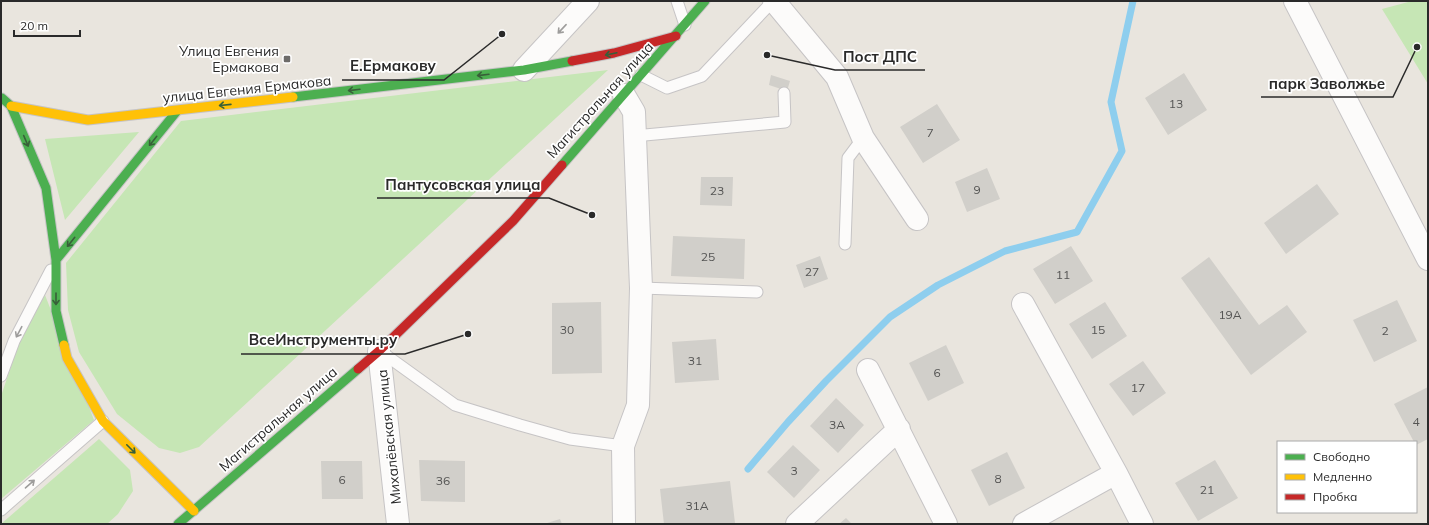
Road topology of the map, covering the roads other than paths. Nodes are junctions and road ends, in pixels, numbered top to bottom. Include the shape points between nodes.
1 (588, 1) edge
2 (677, 1) edge
3 (705, 1) edge
4 (774, 1) edge
5 (1295, 1) edge
6 (685, 25) junction
7 (676, 36) junction
8 (524, 70) junction
9 (641, 76) junction
10 (784, 93) dead end
11 (624, 95) junction
12 (1, 98) edge
13 (10, 106) junction
14 (177, 111) junction
15 (634, 136) junction
16 (863, 138) junction
17 (917, 219) dead end
18 (845, 244) dead end
19 (1428, 259) edge
20 (56, 260) junction
21 (641, 288) junction
22 (757, 292) dead end
23 (1023, 304) dead end
24 (379, 350) junction
25 (868, 370) dead end
26 (1, 376) edge
27 (103, 421) junction
28 (899, 429) junction
29 (623, 446) junction
30 (1116, 474) junction
31 (1, 510) edge
32 (194, 511) junction
33 (178, 524) edge
34 (398, 524) edge
35 (624, 524) edge
36 (797, 524) edge
37 (946, 524) edge
38 (1024, 524) edge
39 (1142, 524) edge

1 -> 8 street
2 - 6 lane
3 - 6 main road, Магистральная улица
4 - 9 lane via 702,76 668,88
4 - 16 street via 837,77
5 - 19 street
6 - 7 main road, Магистральная улица
7 -> 8 main road, улица Евгения Ермакова via 614,53
7 - 9 main road, Магистральная улица
8 -> 14 main road, улица Евгения Ермакова
9 - 11 main road, Магистральная улица
10 - 15 lane via 785,122
11 - 15 street via 634,112
11 - 24 main road, Магистральная улица via 513,221
12 - 13 main road
13 - 14 main road, улица Евгения Ермакова via 88,120
13 -> 20 main road via 46,188
14 -> 20 main road
15 - 21 street
16 - 17 street
16 - 18 lane via 848,158
20 -> 26 lane via 14,341
20 -> 27 main road via 56,312 67,358
21 - 22 lane
21 - 29 street via 638,405
23 - 30 street
24 - 29 lane via 455,405 570,439
24 - 32 main road, Магистральная улица
24 - 34 street, Михалёвская улица
25 - 28 street
31 -> 27 lane
27 -> 32 main road
28 - 36 street
28 - 37 street
29 - 35 street
30 - 38 street
30 - 39 street
32 - 33 main road, Магистральная улица

